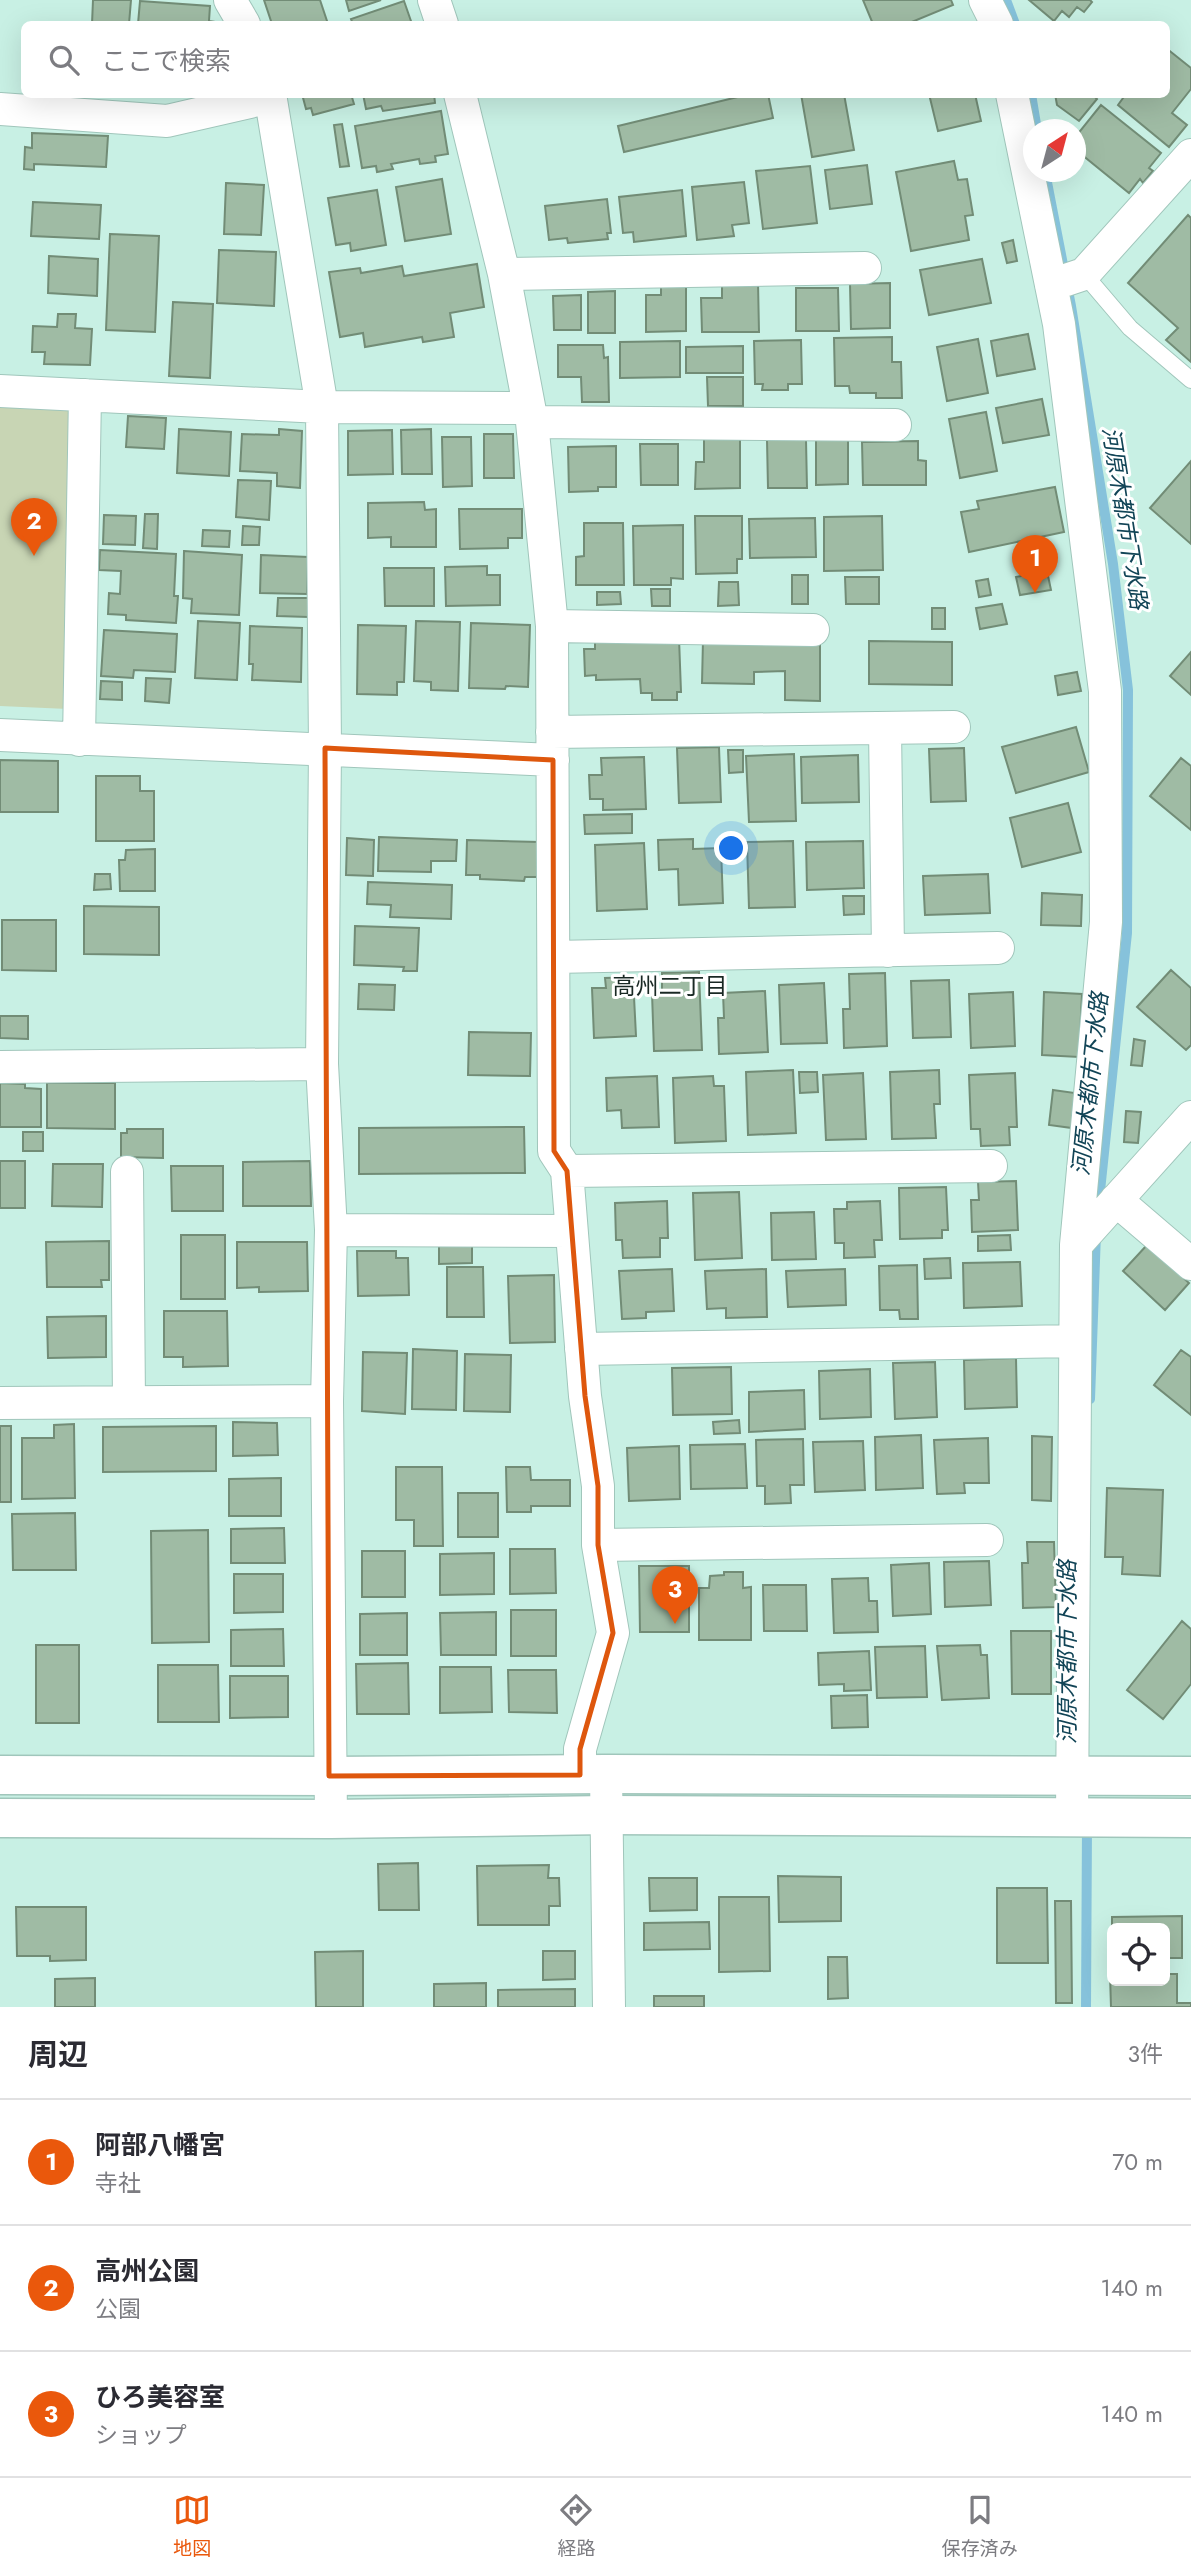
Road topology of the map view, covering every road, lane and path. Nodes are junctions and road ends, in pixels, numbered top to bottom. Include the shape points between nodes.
1 (230, 0) edge
2 (434, 0) edge
3 (985, 0) edge
4 (242, 21) edge
5 (441, 21) edge
6 (996, 21) edge
7 (262, 98) edge
8 (270, 98) edge
9 (461, 98) edge
10 (1013, 98) edge
11 (0, 110) edge
12 (1191, 155) edge
13 (865, 268) dead end
14 (504, 274) junction
15 (1084, 274) junction
16 (1051, 285) junction
17 (1191, 380) edge
18 (0, 391) edge
19 (85, 395) junction
20 (322, 407) junction
21 (531, 415) junction
22 (895, 425) dead end
23 (552, 626) junction
24 (813, 630) dead end
25 (954, 727) dead end
26 (885, 728) junction
27 (0, 735) edge
28 (79, 740) junction
29 (553, 746) junction
30 (325, 748) junction
31 (998, 948) dead end
32 (888, 951) junction
33 (554, 957) junction
34 (322, 1064) junction
35 (0, 1067) edge
36 (1191, 1117) edge
37 (991, 1166) dead end
38 (567, 1171) junction
39 (127, 1172) dead end
40 (1116, 1200) junction
41 (331, 1230) junction
42 (571, 1231) junction
43 (1076, 1245) junction
44 (1191, 1264) edge
45 (1075, 1341) junction
46 (581, 1349) junction
47 (327, 1401) junction
48 (129, 1402) junction
49 (0, 1403) edge
50 (987, 1540) dead end
51 (598, 1545) junction
52 (593, 1774) junction
53 (0, 1775) edge
54 (329, 1776) junction
55 (1191, 1776) edge
56 (1070, 1777) junction
57 (608, 1815) junction
58 (0, 1818) edge
59 (1072, 1818) junction
60 (1191, 1818) edge
61 (331, 1819) junction
62 (609, 2007) edge

1 - 4 street
2 - 5 street
3 - 6 street
7 - 11 street via 167,121
8 - 20 street
9 - 14 street
10 - 16 street
12 - 15 street
13 - 14 street
14 - 21 street
15 - 16 street
15 - 17 lane via 1130,328
16 - 43 street via 1105,691 1106,922
18 - 19 street
19 - 20 street
19 - 28 street
20 - 21 street
20 - 30 street
21 - 22 street
21 - 23 street
23 - 24 street
23 - 29 street
25 - 26 street
26 - 29 street
26 - 32 street
27 - 28 street
28 - 30 street
29 - 30 street
29 - 33 street
30 - 34 street
31 - 32 street
32 - 33 street
33 - 38 street via 554,1151
34 - 35 street
34 - 41 street
36 - 40 street
37 - 38 street
38 - 42 street
39 - 48 street
40 - 43 street
40 - 44 street
41 - 42 street
41 - 47 street
42 - 46 street
43 - 45 street
45 - 46 street
45 - 56 street
46 - 51 street via 598,1486
47 - 48 street
47 - 54 street
48 - 49 street
50 - 51 street
51 - 52 street via 613,1633 580,1749
52 - 54 street
52 - 56 street
52 - 57 street
53 - 54 street
54 - 61 street
55 - 56 street
56 - 59 street
57 - 59 street
57 - 61 street
57 - 62 street
58 - 61 street
59 - 60 street

